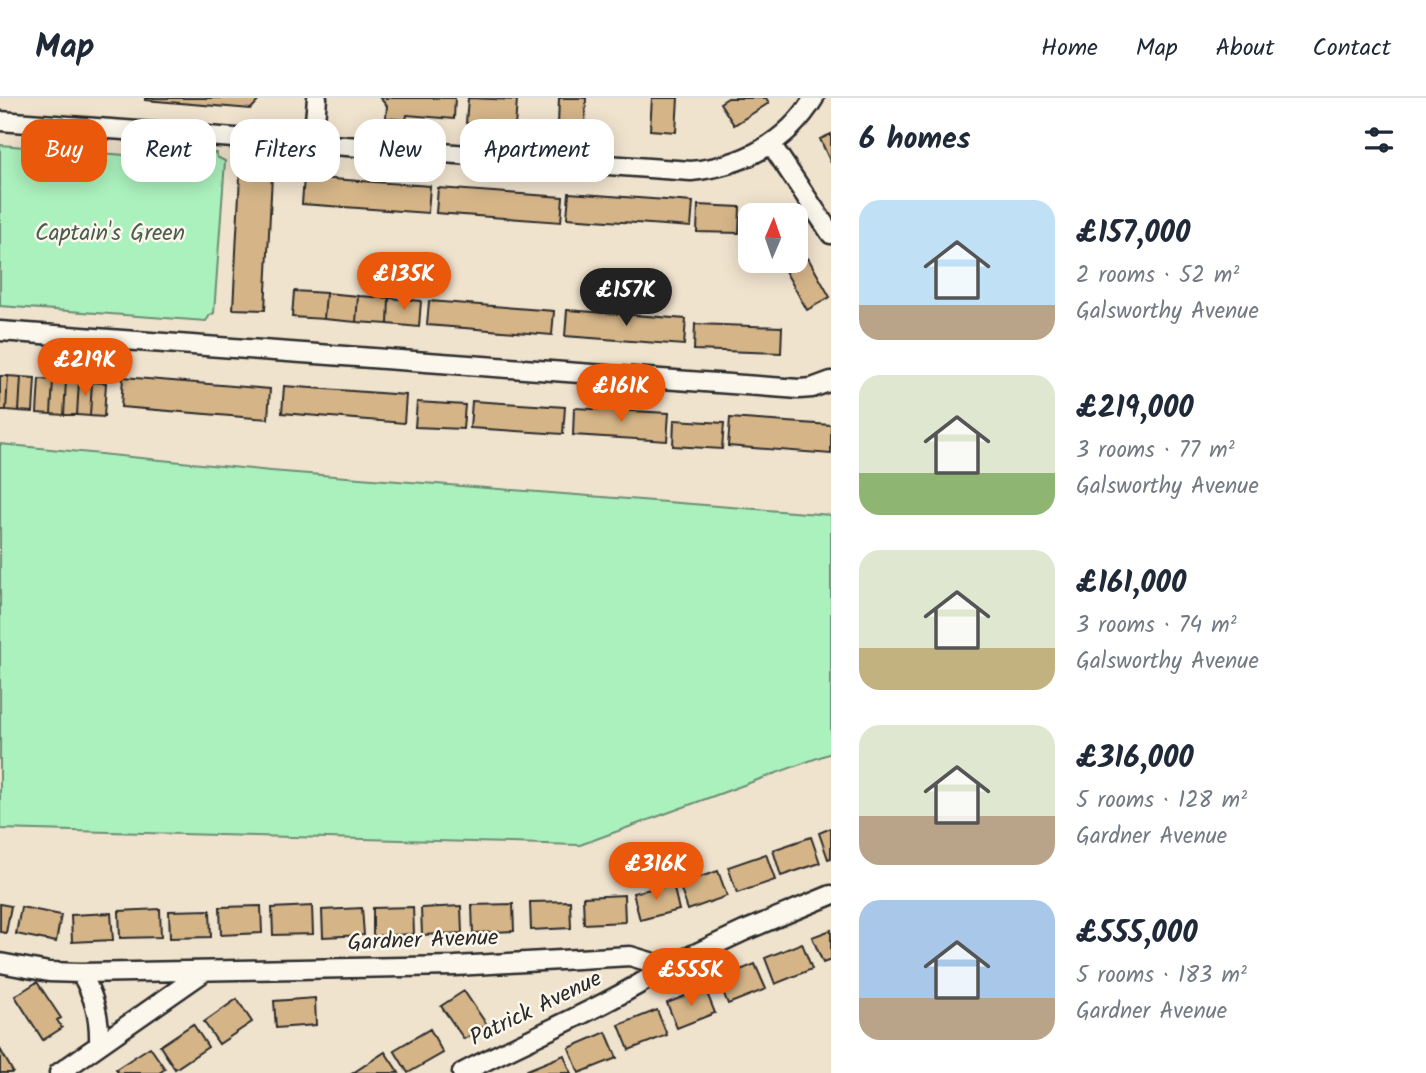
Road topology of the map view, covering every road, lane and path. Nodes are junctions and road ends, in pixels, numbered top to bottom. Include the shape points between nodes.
1 (317, 98) edge
2 (814, 98) edge
3 (315, 119) edge
4 (0, 121) edge
5 (230, 138) edge
6 (771, 144) junction
7 (340, 146) edge
8 (831, 234) edge
9 (0, 331) edge
10 (831, 382) edge
11 (831, 895) edge
12 (0, 963) edge
13 (667, 967) junction
14 (205, 971) junction
15 (81, 973) junction
16 (100, 1043) junction
17 (59, 1073) edge
18 (462, 1073) edge

1 - 3 street
2 - 6 street via 798,121
4 - 5 street
6 - 7 street via 726,166 673,171
6 - 8 street
9 - 10 street via 799,389
11 - 13 street
12 - 15 street, Gardner Avenue
13 - 14 street, Gardner Avenue via 631,956 455,966
13 - 18 street, Patrick Avenue via 627,993
14 - 15 street, Gardner Avenue
14 - 16 street
15 - 16 street via 96,1005
16 - 17 street

